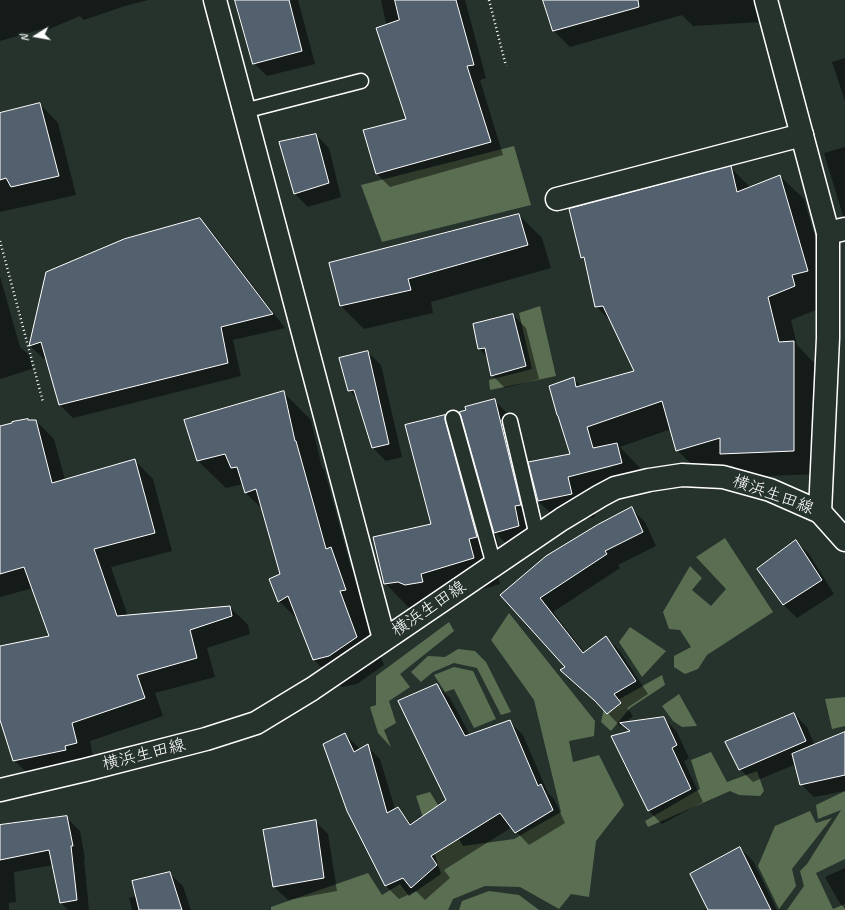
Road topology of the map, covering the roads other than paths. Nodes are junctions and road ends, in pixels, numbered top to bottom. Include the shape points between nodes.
1 (215, 0) edge
2 (766, 0) edge
3 (361, 81) dead end
4 (244, 111) junction
5 (802, 135) junction
6 (557, 199) dead end
7 (837, 231) edge
8 (453, 418) dead end
9 (510, 421) dead end
10 (820, 512) junction
11 (537, 536) junction
12 (845, 540) edge
13 (494, 565) junction
14 (384, 639) junction
15 (0, 790) edge

1 - 4 street
2 - 5 street
3 - 4 lane
4 - 14 street
5 - 6 street
5 - 7 street
7 - 10 street via 828,338
8 - 13 lane
9 - 11 lane
10 - 11 street, 横浜生田線 via 770,490 723,477 682,475 615,488
10 - 12 street, 横浜生田線
11 - 13 street, 横浜生田線
13 - 14 street, 横浜生田線
14 - 15 street, 横浜生田線 via 312,689 256,723 206,739

